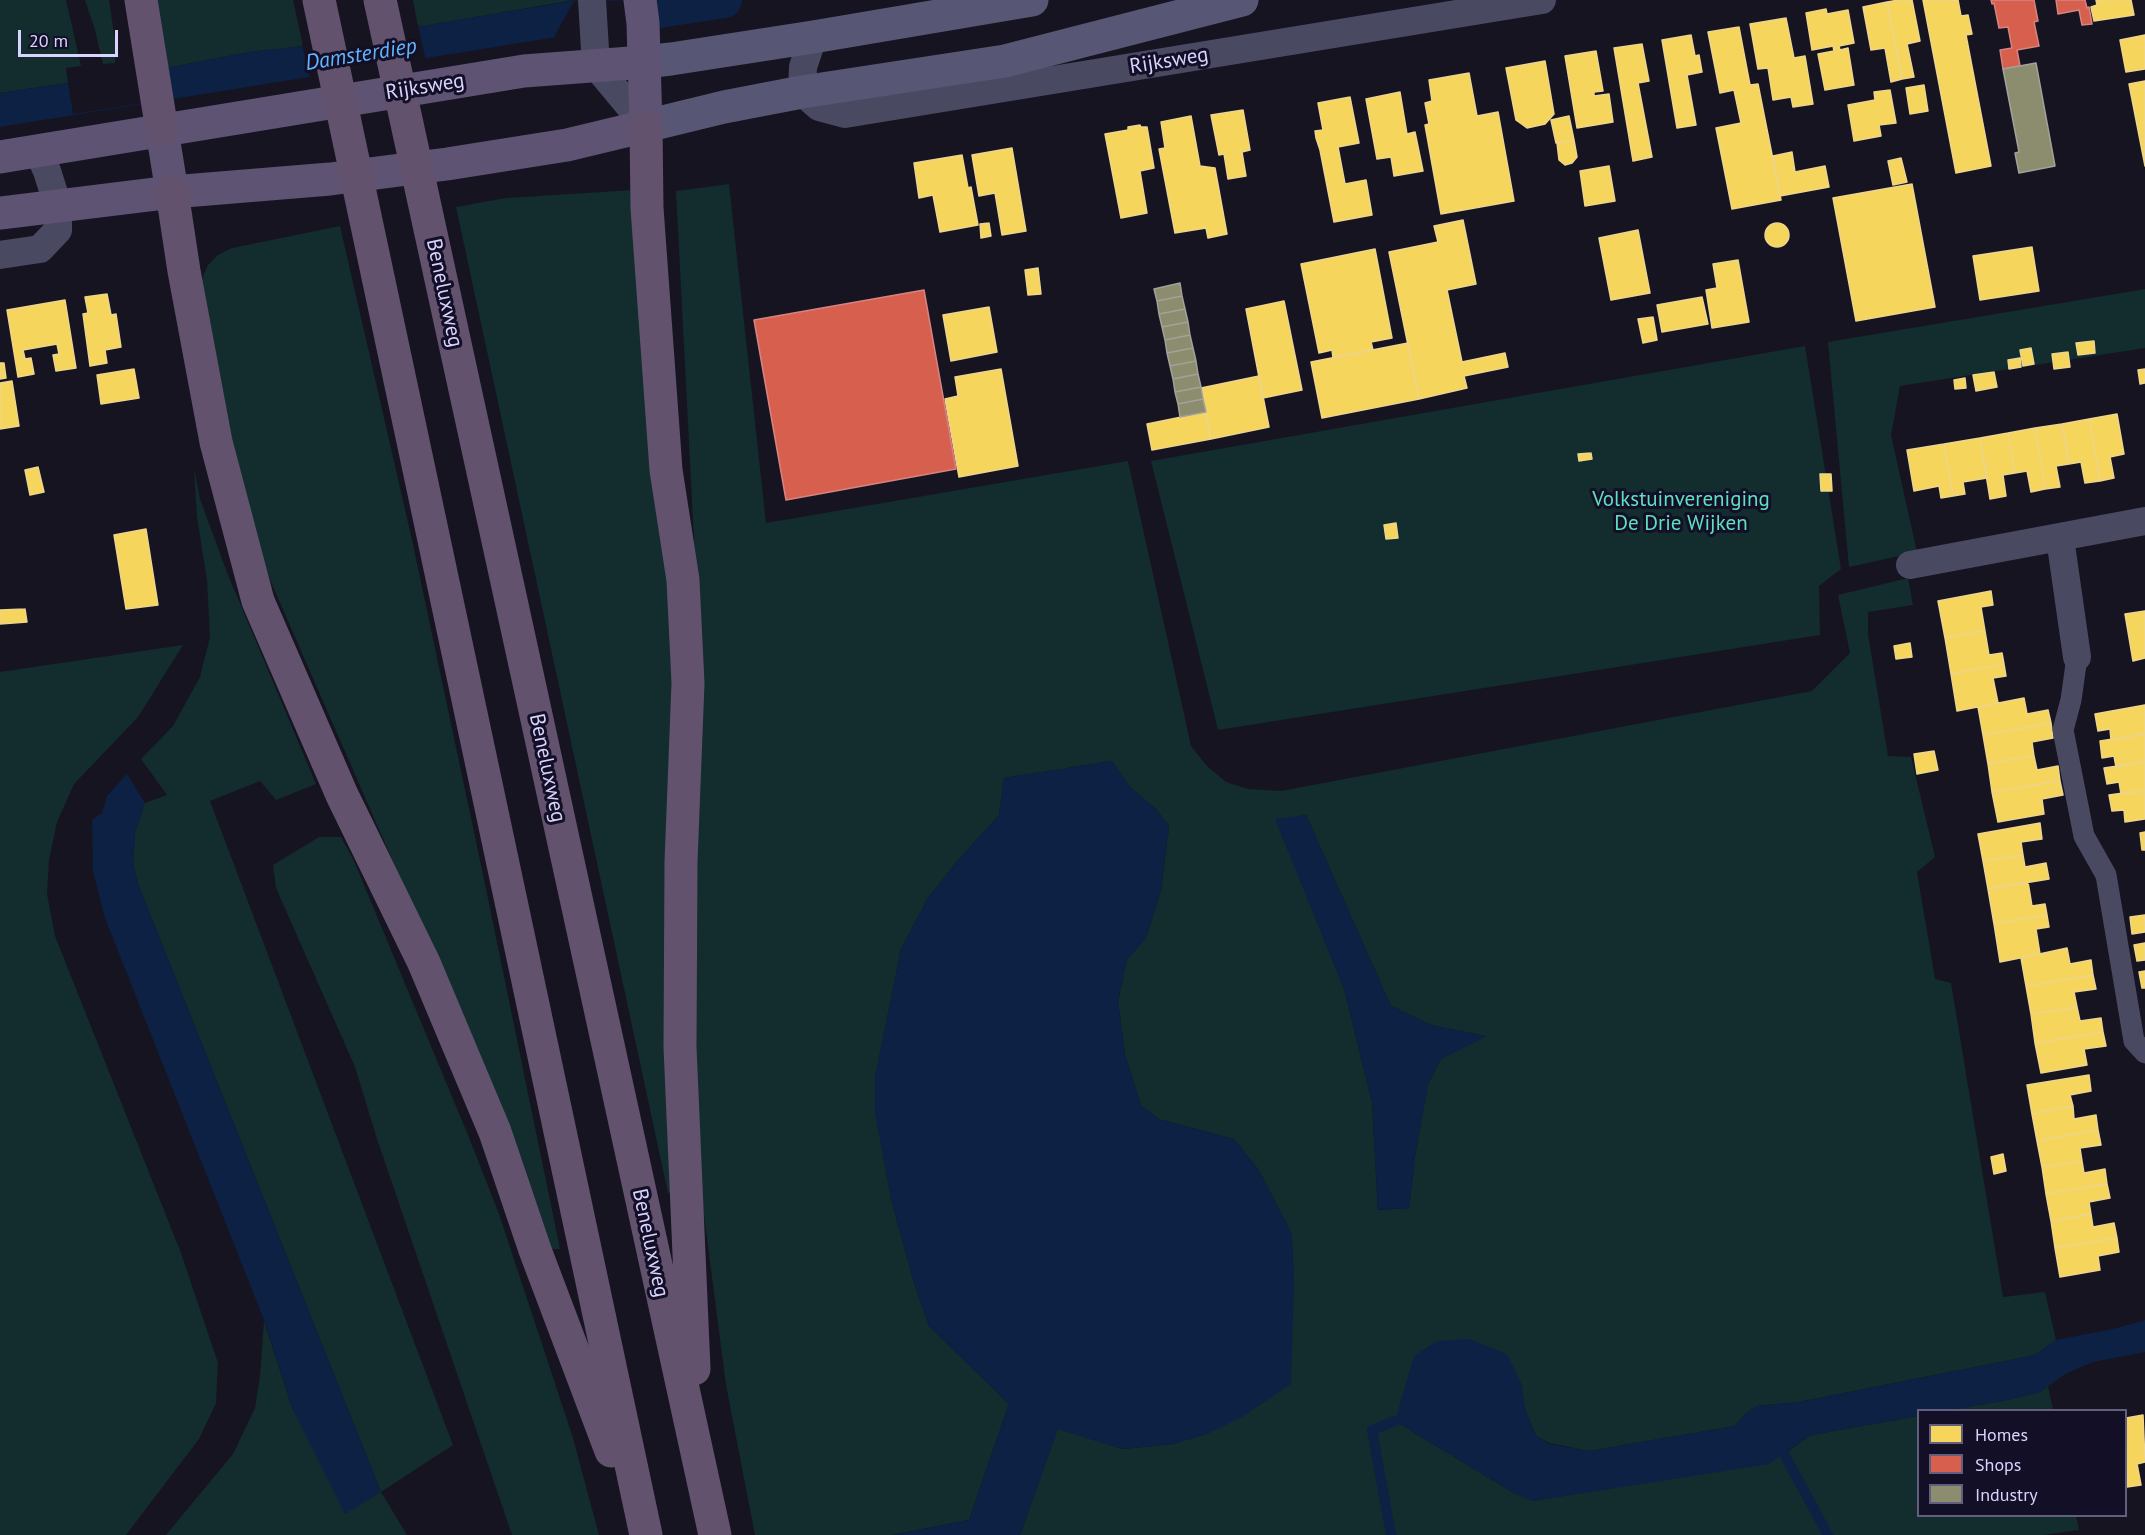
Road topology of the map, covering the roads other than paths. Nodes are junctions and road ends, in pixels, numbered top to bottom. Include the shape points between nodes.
1 (141, 0) edge
2 (319, 0) edge
3 (380, 0) edge
4 (592, 0) edge
5 (1032, 0) edge
6 (1242, 0) edge
7 (1542, 0) edge
8 (641, 11) edge
9 (813, 37) junction
10 (644, 62) junction
11 (596, 66) junction
12 (802, 92) junction
13 (157, 100) junction
14 (646, 126) junction
15 (38, 151) junction
16 (0, 157) edge
17 (172, 192) junction
18 (58, 206) junction
19 (0, 213) edge
20 (0, 255) edge
21 (2145, 521) edge
22 (2060, 538) junction
23 (1910, 565) dead end
24 (2077, 657) joint
25 (2145, 1053) edge
26 (697, 1458) junction
27 (644, 1535) edge
28 (715, 1535) edge

1 - 13 highway
2 - 27 highway
3 - 26 highway, Beneluxweg
4 - 11 street
5 - 9 main road, Rijksweg
6 - 12 main road, Rijksweg via 1005,61
7 - 12 street, Rijksweg via 845,114 819,107
8 - 10 main road
9 - 10 main road, Rijksweg
9 - 12 street via 803,67
10 - 11 main road, Rijksweg
10 - 14 main road
11 - 13 main road, Rijksweg
11 - 14 street
12 - 14 main road, Rijksweg
13 - 15 main road, Rijksweg
13 - 17 main road
14 - 17 main road, Rijksweg via 567,145 447,164 330,179
14 - 26 highway via 647,208 666,470 683,580 688,683 681,862 680,1047
15 - 16 main road, Rijksweg
15 - 18 street
17 - 18 main road, Rijksweg
17 - 27 highway via 216,442 258,601 342,795 424,963 495,1132 535,1250
18 - 19 main road, Rijksweg
18 - 20 street via 58,230 40,249
21 - 22 street
22 - 23 street
22 - 24 street
24 - 25 street via 2063,730 2084,836 2106,875 2134,1041
26 - 28 highway, Beneluxweg

